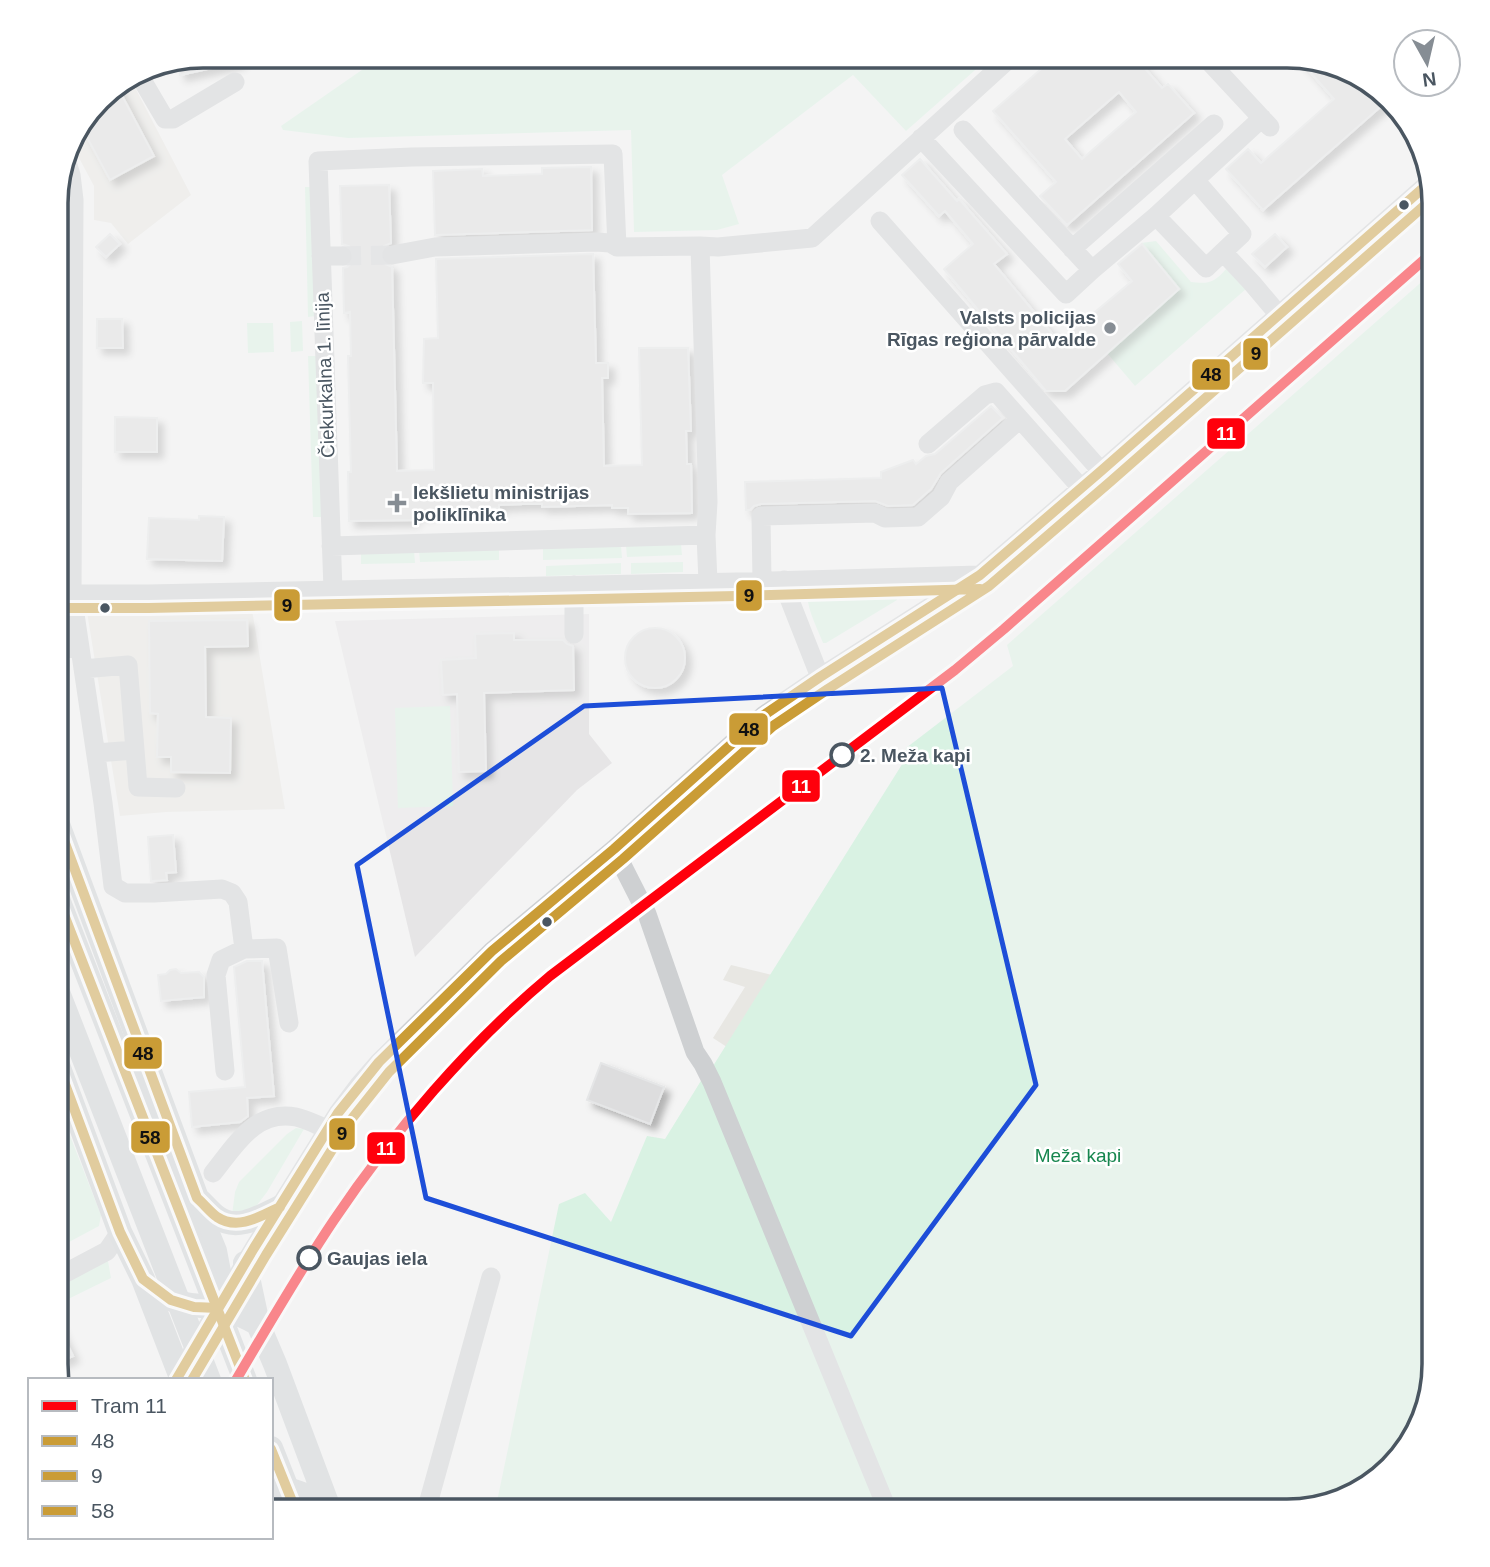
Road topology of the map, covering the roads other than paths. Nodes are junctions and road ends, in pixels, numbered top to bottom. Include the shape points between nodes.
1 (998, 69) edge
2 (1216, 69) edge
3 (143, 82) edge
4 (235, 82) dead end
5 (1214, 124) dead end
6 (964, 130) dead end
7 (921, 138) junction
8 (1195, 180) junction
9 (70, 183) edge
10 (1421, 191) edge
11 (1156, 216) junction
12 (880, 221) dead end
13 (699, 246) junction
14 (617, 247) junction
15 (1072, 248) junction
16 (1223, 252) junction
17 (392, 255) tunnel mouth
18 (321, 256) junction
19 (342, 256) tunnel mouth
20 (1092, 270) junction
21 (1279, 315) junction
22 (69, 404) edge
23 (1020, 419) junction
24 (928, 444) dead end
25 (1101, 471) junction
26 (1082, 488) junction
27 (706, 535) junction
28 (331, 545) junction
29 (980, 575) junction
30 (784, 580) junction
31 (762, 581) junction
32 (708, 582) junction
33 (574, 584) junction
34 (333, 590) junction
35 (69, 594) edge
36 (69, 610) edge
37 (574, 634) dead end
38 (69, 648) edge
39 (80, 648) junction
40 (83, 669) junction
41 (820, 677) junction
42 (135, 750) junction
43 (96, 753) junction
44 (176, 788) dead end
45 (614, 849) junction
46 (68, 852) edge
47 (68, 926) edge
48 (244, 949) junction
49 (68, 1019) edge
50 (289, 1023) dead end
51 (225, 1071) dead end
52 (68, 1090) edge
53 (327, 1129) junction
54 (213, 1173) dead end
55 (197, 1198) junction
56 (280, 1207) junction
57 (120, 1231) junction
58 (245, 1263) junction
59 (68, 1272) edge
60 (491, 1277) dead end
61 (144, 1279) junction
62 (218, 1308) junction
63 (258, 1324) junction
64 (179, 1378) edge
65 (208, 1378) edge
66 (243, 1378) edge
67 (273, 1453) edge
68 (273, 1494) edge
69 (291, 1499) edge
70 (311, 1499) edge
71 (326, 1499) edge
72 (429, 1499) edge
73 (883, 1499) edge

1 - 7 street
2 - 8 street via 1266,122
3 - 4 street via 165,119 173,120
5 - 15 street
6 - 15 street
7 - 13 street via 812,238
7 - 20 street via 1066,294
8 - 11 street
8 - 16 street via 1242,234
9 - 22 street via 74,200
10 - 21 street
11 - 16 street via 1206,268
11 - 20 street
12 - 25 street
13 - 14 street
13 - 27 street
14 - 17 street via 596,242 435,247
14 - 18 street, Čiekurkalna 1. līnija via 613,154 412,157 318,161
15 - 20 street
16 - 21 street
18 - 19 street
18 - 28 street, Čiekurkalna 1. līnija
21 - 25 street
23 - 24 street via 996,392 985,395
23 - 26 street
23 - 31 street via 949,482 941,497 918,517 885,518 875,513 761,516
25 - 26 street
26 - 29 street
27 - 28 street
27 - 32 street
28 - 34 street, Čiekurkalna 1. līnija
29 - 30 street
29 - 41 street
30 - 31 street
30 - 41 street
31 - 32 street
32 - 33 street
33 - 34 street
33 - 37 street
34 - 35 street
36 - 39 street
38 - 39 street
39 - 40 street
40 - 42 street via 128,665
40 - 43 street
41 - 45 street via 764,715
42 - 43 street
42 - 44 street via 138,787
43 - 48 street via 113,886 125,893 222,889 232,893 238,902
45 - 53 street via 483,960 379,1062
45 - 73 street via 646,914 695,1052 707,1071
46 - 55 main road
47 - 66 main road, bridge
48 - 50 street via 277,948
48 - 51 street via 221,960 216,975
49 - 65 main road, bridge
52 - 57 main road
53 - 54 street via 296,1117 273,1116 250,1127
53 - 56 street
55 - 56 main road via 217,1218 243,1224
55 - 62 main road via 220,1277
56 - 58 street
57 - 59 street via 107,1251
57 - 61 main road
58 - 62 street
58 - 63 main road
60 - 72 street
61 - 62 main road via 171,1300
61 - 64 main road
62 - 63 main road via 238,1312
62 - 64 street
63 - 71 main road
67 - 69 main road, bridge
68 - 70 main road via 294,1491

